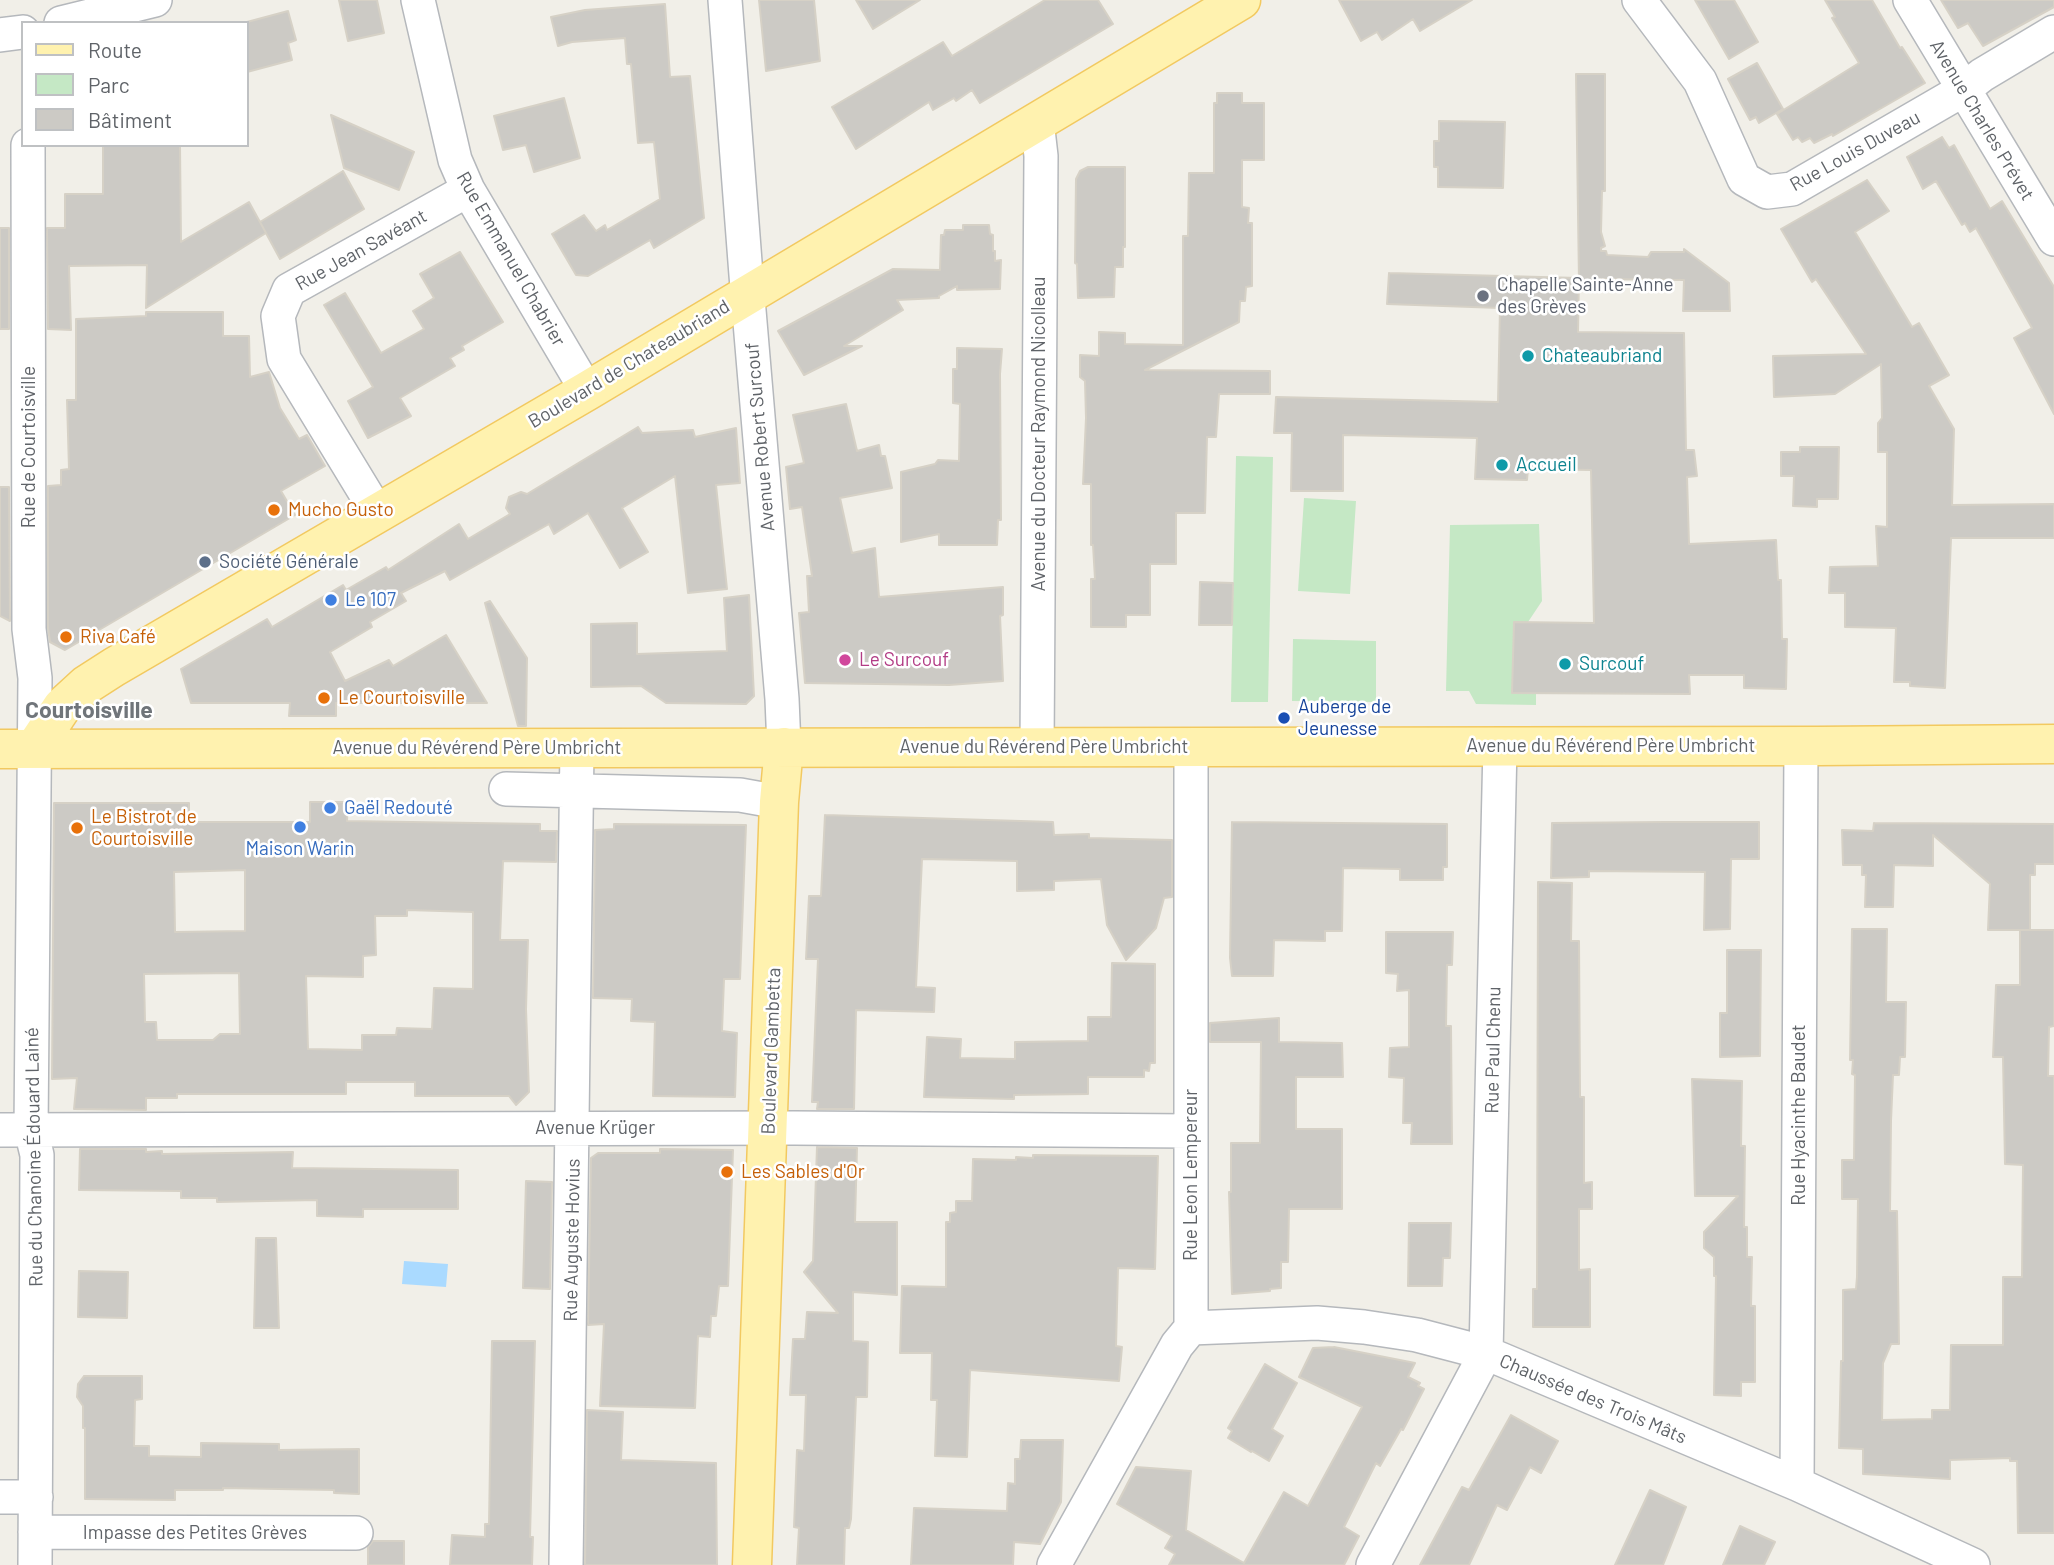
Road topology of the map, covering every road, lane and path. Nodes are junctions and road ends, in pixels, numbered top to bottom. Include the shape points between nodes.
1 (155, 0) edge
2 (418, 0) edge
3 (725, 0) edge
4 (1241, 0) edge
5 (1639, 0) edge
6 (1910, 0) edge
7 (69, 21) edge
8 (21, 32) edge
9 (2054, 32) edge
10 (0, 35) edge
11 (1963, 90) junction
12 (1037, 121) junction
13 (29, 147) edge
14 (468, 190) junction
15 (2054, 239) edge
16 (747, 293) junction
17 (587, 391) junction
18 (377, 512) junction
19 (2054, 744) edge
20 (1500, 746) junction
21 (1801, 746) junction
22 (784, 747) junction
23 (1037, 747) junction
24 (1191, 747) junction
25 (577, 748) junction
26 (17, 749) edge
27 (506, 789) dead end
28 (577, 791) junction
29 (779, 802) junction
30 (573, 1128) junction
31 (768, 1128) junction
32 (15, 1130) edge
33 (1191, 1130) junction
34 (1191, 1328) junction
35 (1486, 1353) junction
36 (1797, 1484) junction
37 (0, 1497) edge
38 (36, 1497) junction
39 (35, 1532) junction
40 (356, 1533) dead end
41 (1964, 1563) edge
42 (35, 1565) edge
43 (566, 1565) edge
44 (752, 1565) edge
45 (1054, 1565) edge
46 (1373, 1565) edge

1 - 7 street
2 - 14 street, Rue Emmanuel Chabrier via 455,160
3 - 16 street, Avenue Robert Surcouf
4 - 12 main road, Boulevard de Chateaubriand
5 - 11 street, Rue Louis Duveau via 1700,81 1744,179 1767,192 1792,189
6 - 11 street, Avenue Charles Prévet
8 - 10 street
9 - 11 street, Rue Louis Duveau
11 - 15 street, Avenue Charles Prévet
12 - 16 main road, Boulevard de Chateaubriand
12 - 23 street, Avenue du Docteur Raymond Nicolleau via 1041,156
13 - 26 street, Rue de Courtoisville via 29,629 36,678
14 - 17 street, Rue Emmanuel Chabrier
14 - 18 street, Rue Jean Savéant via 289,290 278,316 284,359
16 - 17 main road, Boulevard de Chateaubriand
16 - 22 street, Avenue Robert Surcouf
17 - 18 main road, Boulevard de Chateaubriand
18 - 26 main road, Boulevard de Chateaubriand via 86,685
19 - 21 main road, Avenue du Révérend Père Umbricht
20 - 21 main road, Avenue du Révérend Père Umbricht
20 - 24 main road, Avenue du Révérend Père Umbricht
20 - 35 street, Rue Paul Chenu
21 - 36 street, Rue Hyacinthe Baudet
22 - 23 main road, Avenue du Révérend Père Umbricht
22 - 25 main road, Avenue du Révérend Père Umbricht
22 - 29 main road, Boulevard Gambetta
23 - 24 main road, Avenue du Révérend Père Umbricht
24 - 33 street, Rue Leon Lempereur
25 - 26 main road, Avenue du Révérend Père Umbricht
25 - 28 street, Rue Auguste Hovius
26 - 32 street, Rue du Chanoine Édouard Lainé
27 - 28 street
28 - 29 street via 740,795
28 - 30 street, Rue Auguste Hovius
29 - 31 main road, Boulevard Gambetta
30 - 31 street, Avenue Krüger
30 - 32 street, Avenue Krüger
30 - 43 street, Rue Auguste Hovius
31 - 33 street, Avenue Krüger
31 - 44 main road, Boulevard Gambetta
32 - 38 street, Rue du Chanoine Édouard Lainé via 37,1155
33 - 34 street, Rue Leon Lempereur
34 - 35 street, Chaussée des Trois Mâts via 1364,1327
34 - 45 street via 1177,1345
35 - 36 street, Chaussée des Trois Mâts
35 - 46 street
36 - 41 street, Chaussée des Trois Mâts
37 - 38 street
38 - 39 street, Rue du Chanoine Édouard Lainé
39 - 40 street, Impasse des Petites Grèves
39 - 42 street, Rue du Chanoine Édouard Lainé

